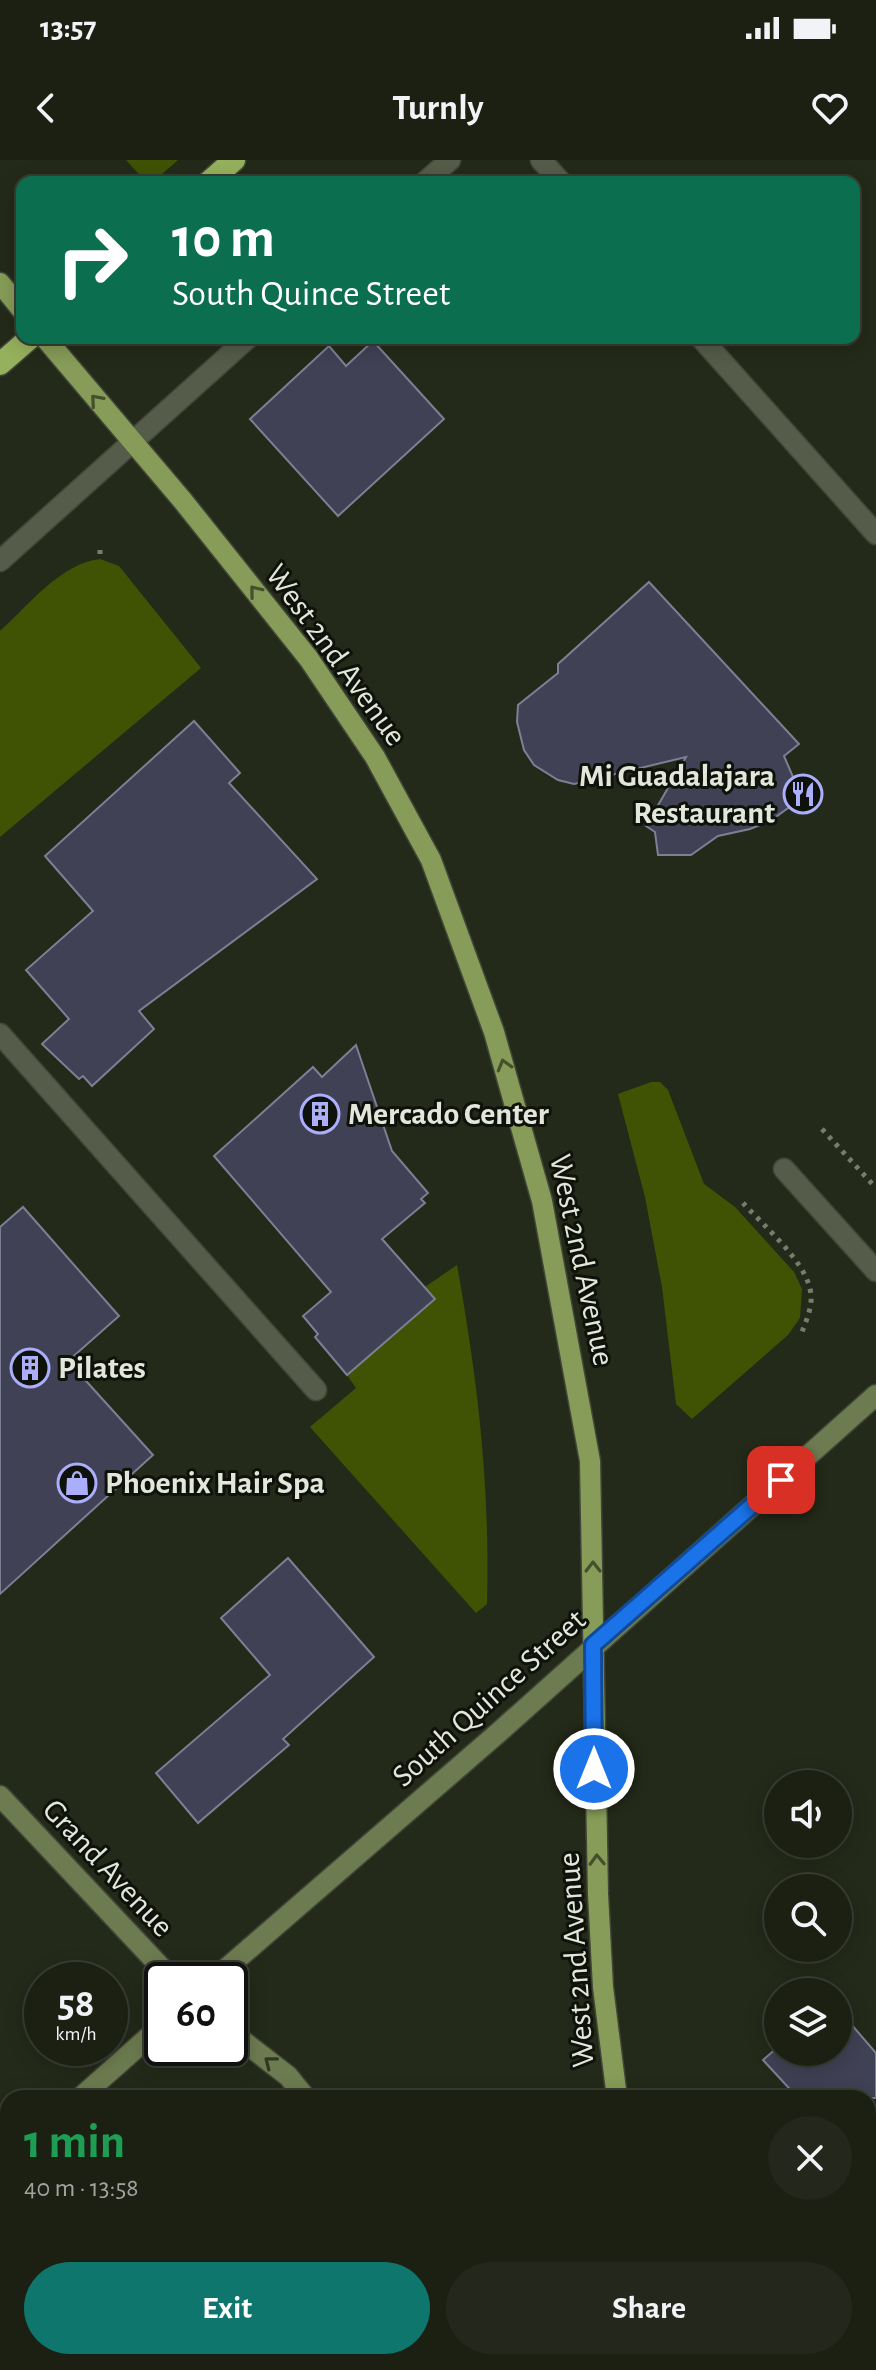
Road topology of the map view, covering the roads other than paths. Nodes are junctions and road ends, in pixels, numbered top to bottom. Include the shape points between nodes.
1 (234, 160) edge
2 (450, 160) edge
3 (541, 160) edge
4 (216, 176) edge
5 (432, 176) edge
6 (556, 176) edge
7 (0, 283) edge
8 (16, 303) edge
9 (23, 344) edge
10 (50, 344) edge
11 (241, 344) edge
12 (706, 344) edge
13 (0, 364) edge
14 (132, 441) junction
15 (876, 534) edge
16 (0, 561) edge
17 (0, 1034) edge
18 (784, 1169) dead end
19 (876, 1271) edge
20 (316, 1390) dead end
21 (876, 1395) edge
22 (593, 1645) junction
23 (0, 1796) edge
24 (156, 1962) edge
25 (234, 1962) edge
26 (144, 2041) edge
27 (248, 2045) edge
28 (89, 2090) edge
29 (299, 2090) edge
30 (616, 2090) edge

1 - 4 highway
2 - 5 street
3 - 6 street
7 - 8 main road
9 - 13 highway
14 -> 10 main road, West 2nd Avenue
11 - 14 street
12 - 15 street
14 - 16 street
22 -> 14 main road, West 2nd Avenue via 590,1461 542,1201 494,1032 431,860 375,757 309,659
17 - 20 street
18 - 19 street
21 - 22 main road, South Quince Street
22 - 25 main road, South Quince Street
30 -> 22 main road, West 2nd Avenue via 602,1966
23 - 24 main road, Grand Avenue
26 - 28 main road
29 -> 27 main road

